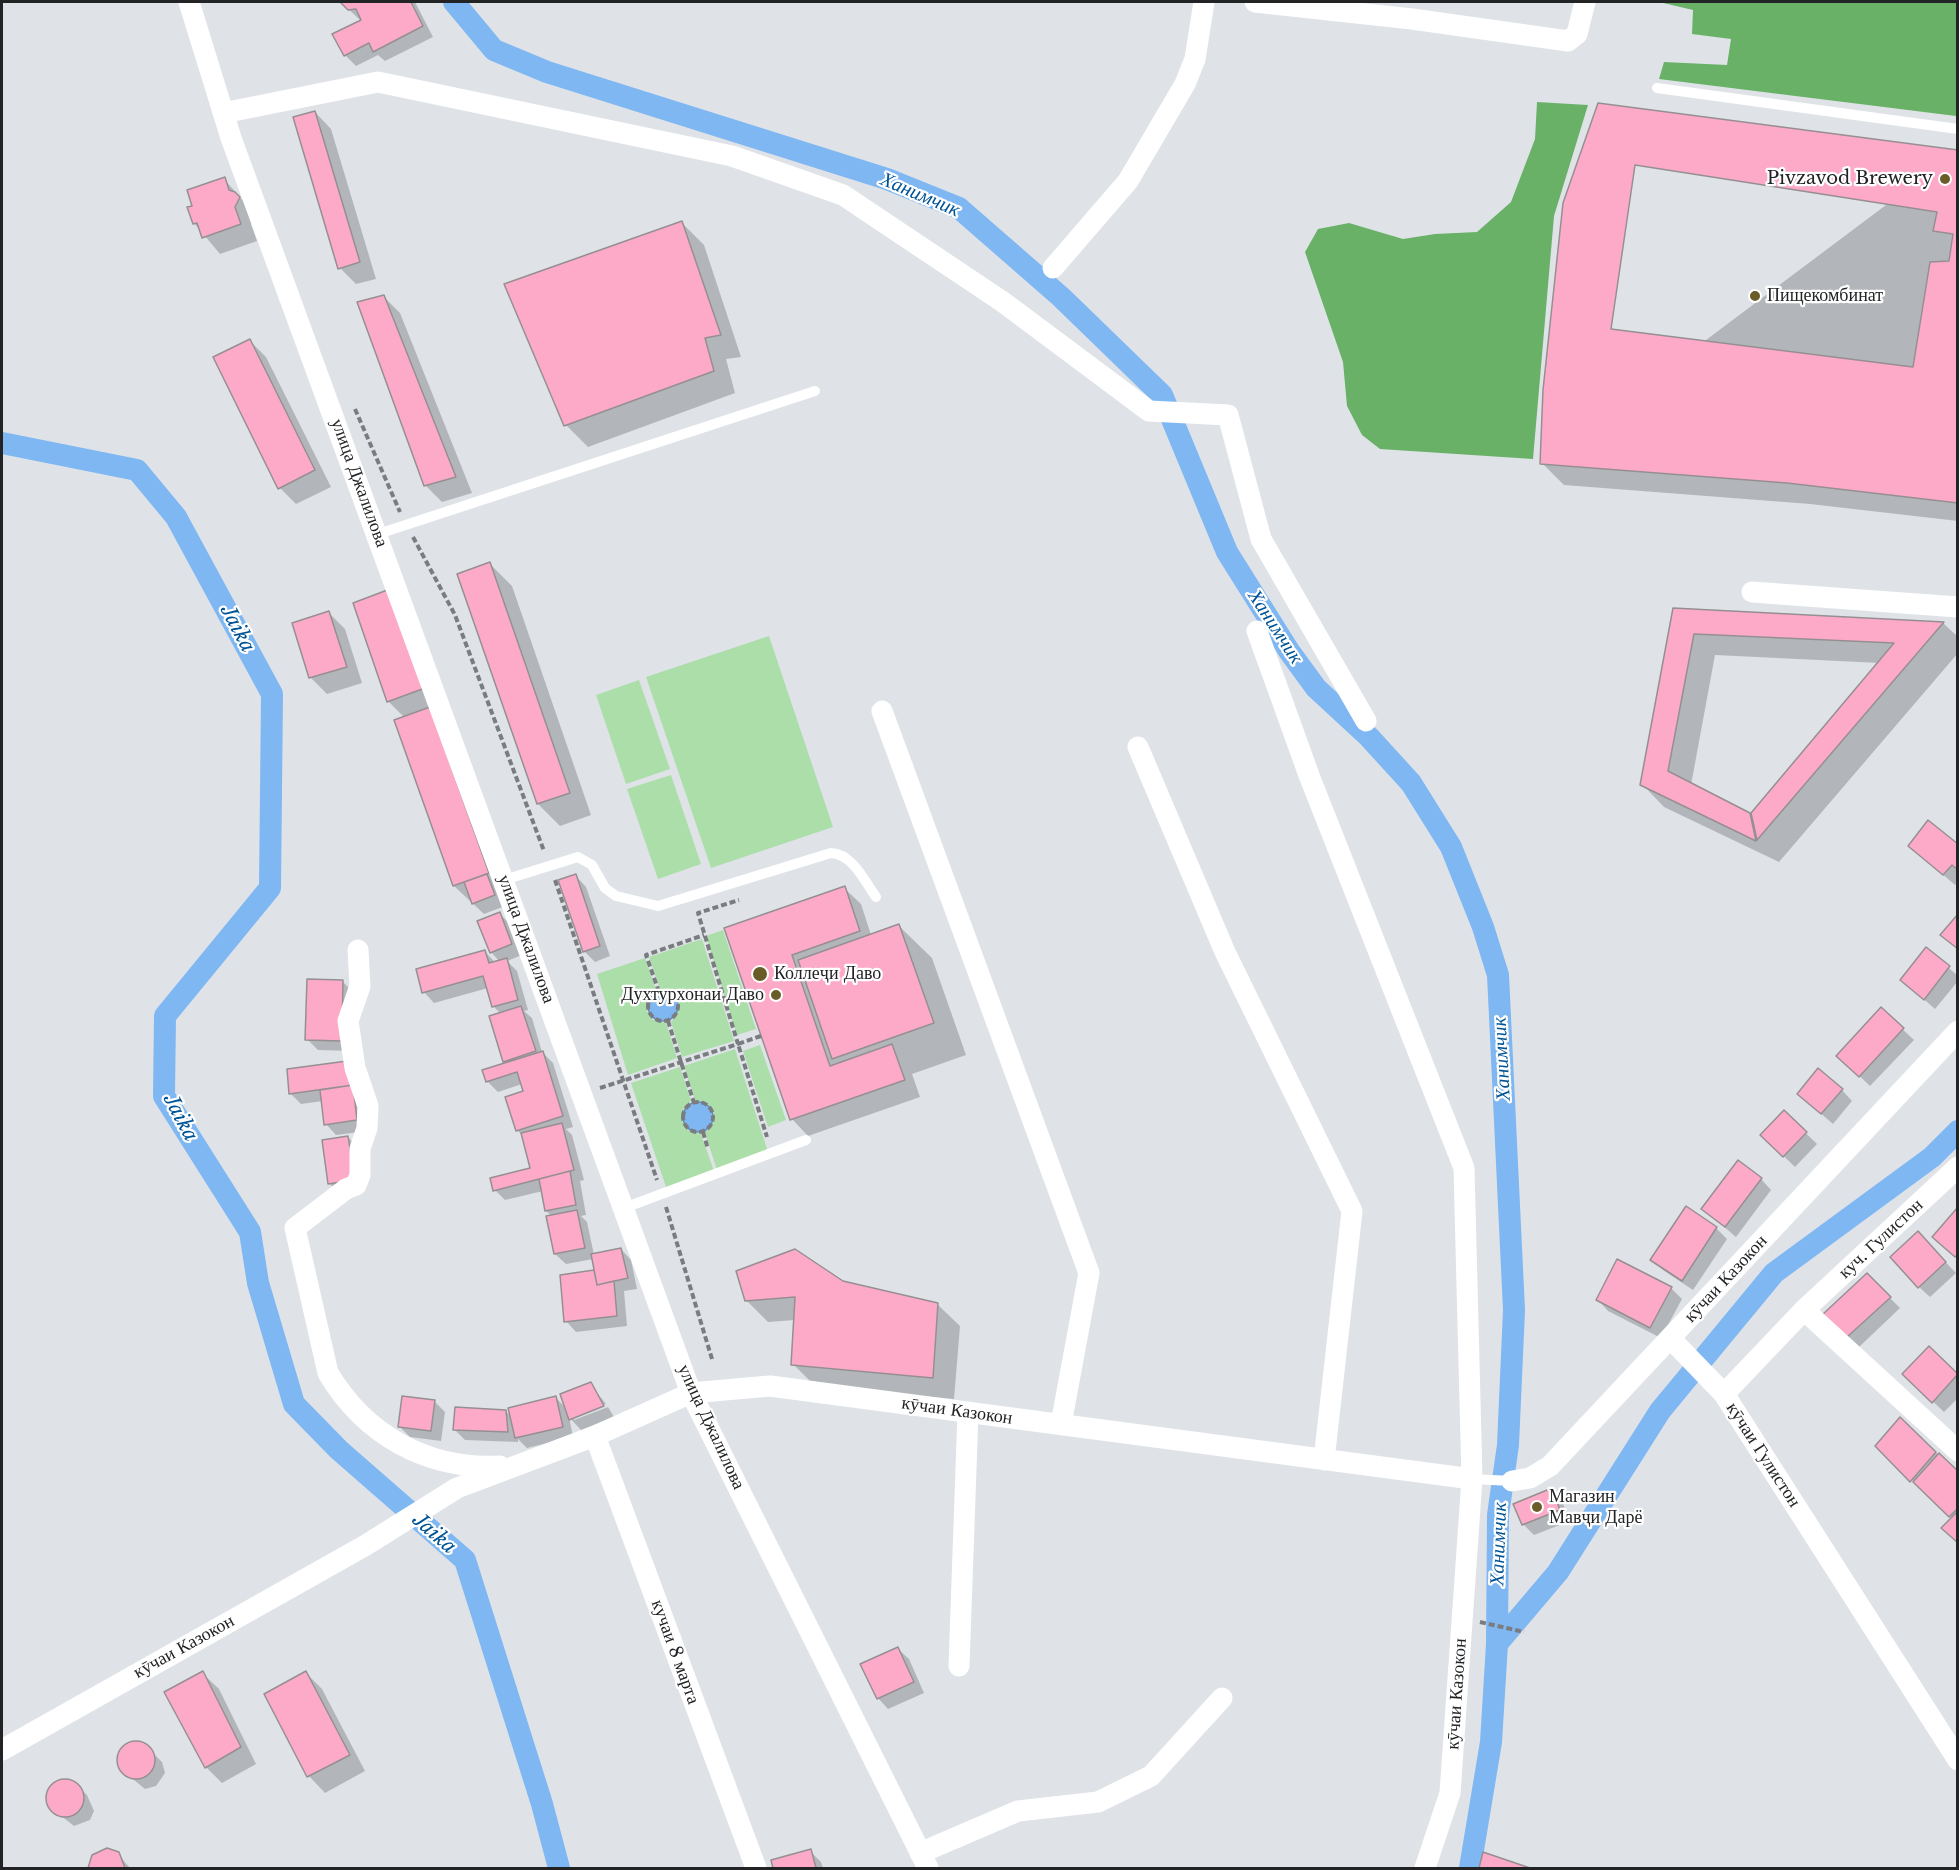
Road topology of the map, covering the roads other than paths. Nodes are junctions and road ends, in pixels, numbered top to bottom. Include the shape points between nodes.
1 (189, 2) edge
2 (1204, 2) edge
3 (1255, 2) edge
4 (1585, 2) edge
5 (1657, 88) dead end
6 (223, 113) junction
7 (1958, 129) edge
8 (1053, 268) dead end
9 (815, 391) dead end
10 (378, 534) junction
11 (1752, 592) dead end
12 (1958, 607) edge
13 (1257, 631) dead end
14 (882, 711) dead end
15 (1366, 721) dead end
16 (1138, 747) dead end
17 (504, 880) junction
18 (876, 897) dead end
19 (358, 950) dead end
20 (1958, 1031) edge
21 (806, 1140) dead end
22 (1958, 1167) edge
23 (624, 1208) junction
24 (1804, 1310) junction
25 (1671, 1338) junction
26 (691, 1393) junction
27 (1724, 1394) junction
28 (968, 1412) junction
29 (1061, 1424) junction
30 (595, 1436) junction
31 (1958, 1451) edge
32 (1324, 1460) junction
33 (516, 1465) junction
34 (1492, 1480) junction
35 (959, 1666) dead end
36 (1222, 1698) dead end
37 (2, 1750) edge
38 (1958, 1760) edge
39 (924, 1861) edge
40 (756, 1869) edge
41 (1425, 1869) edge

1 - 6 street, улица Джалилова
2 - 8 street via 1195,59 1185,84 1128,181
3 - 4 street via 1568,41 1577,34
5 - 7 lane
6 - 10 street, улица Джалилова
6 - 15 street via 378,82 732,156 843,195 1003,302 1149,411 1228,415 1261,540
9 - 10 lane
10 - 17 street, улица Джалилова
11 - 12 street
13 - 34 street via 1310,778 1464,1167
14 - 29 street via 1089,1273
16 - 32 street via 1225,952 1352,1211
17 - 18 lane via 578,857 592,865 605,888 616,897 658,906 838,853 852,863
17 - 23 street, улица Джалилова
19 - 33 street via 360,986 348,1021 355,1068 368,1106 360,1175 356,1185 295,1228 328,1373 339,1392 378,1432 398,1444 466,1466
20 - 25 street, кӯчаи Казокон
21 - 23 lane
22 - 24 street, куч. Гулистон
23 - 26 street, улица Джалилова
24 - 27 street, кӯчаи Гулистон
24 - 31 street
25 - 27 street
25 - 34 street, кӯчаи Казокон via 1550,1467 1530,1478
26 - 28 street, кӯчаи Казокон via 770,1386
26 - 30 street, кӯчаи Казокон
26 - 39 street, улица Джалилова
27 - 38 street, кӯчаи Гулистон
28 - 29 street, кӯчаи Казокон
28 - 35 street
29 - 32 street, кӯчаи Казокон
30 - 33 street, кӯчаи Казокон
30 - 40 street, кучаи 8 марта
32 - 34 street, кӯчаи Казокон
33 - 37 street, кӯчаи Казокон via 456,1488 366,1545
34 - 41 street, кӯчаи Казокон via 1462,1618 1450,1793
36 - 39 street, улица Джалилова via 1151,1776 1098,1802 1018,1811

